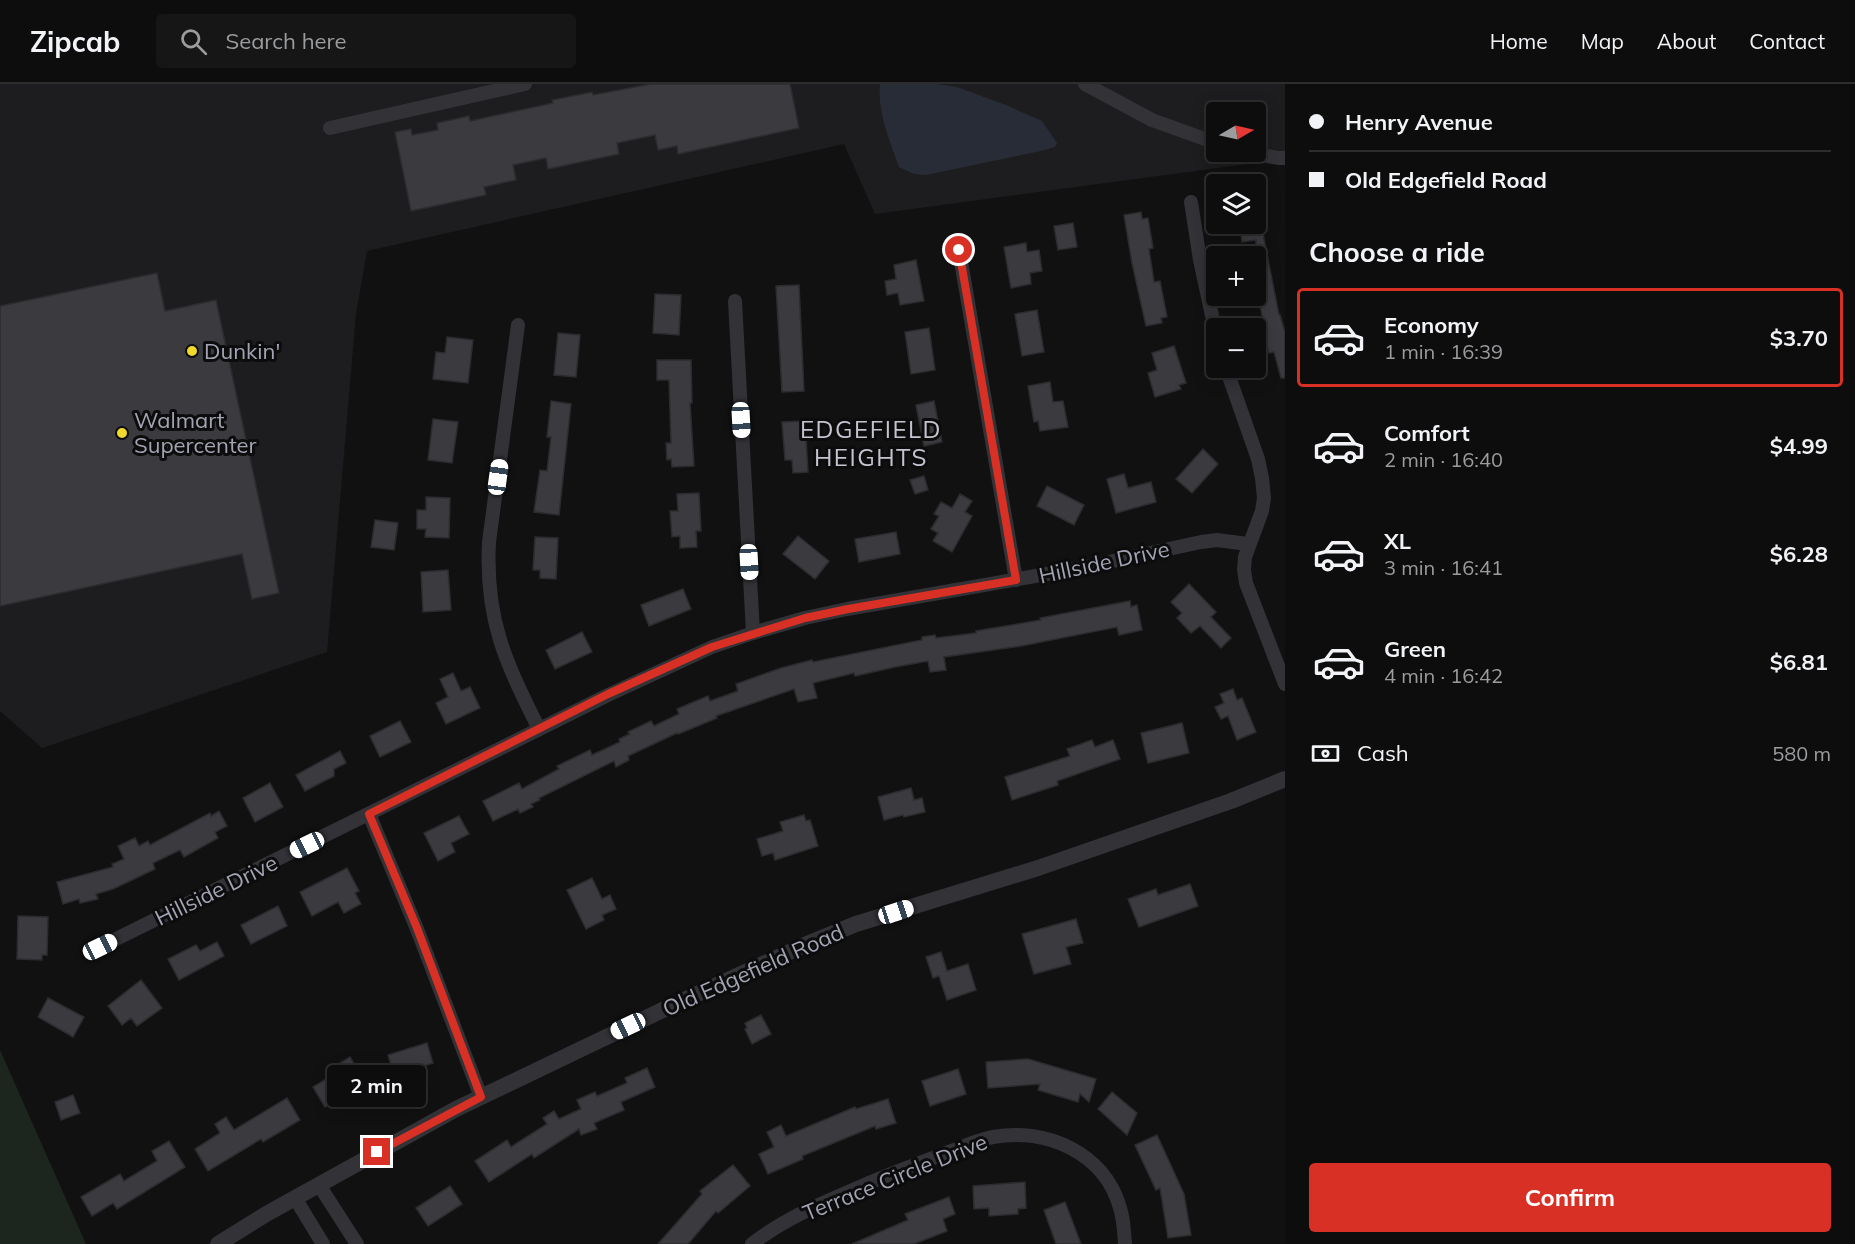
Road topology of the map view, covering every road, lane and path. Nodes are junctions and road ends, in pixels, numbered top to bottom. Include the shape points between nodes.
1 (525, 84) edge
2 (1085, 84) edge
3 (330, 128) dead end
4 (1206, 139) edge
5 (1266, 156) edge
6 (1285, 158) edge
7 (1191, 202) dead end
8 (959, 250) dead end
9 (735, 301) dead end
10 (1213, 318) edge
11 (518, 325) dead end
12 (1230, 378) edge
13 (1248, 544) junction
14 (1016, 580) junction
15 (753, 633) junction
16 (1285, 684) edge
17 (539, 729) junction
18 (1285, 779) edge
19 (369, 814) junction
20 (100, 947) dead end
21 (481, 1097) junction
22 (319, 1185) junction
23 (295, 1198) junction
24 (218, 1244) edge
25 (323, 1244) edge
26 (357, 1244) edge
27 (752, 1244) edge
28 (1125, 1244) edge

1 - 3 street
2 - 4 street via 1152,120
5 - 6 street
7 - 10 street
8 - 14 street
9 - 15 street
11 - 17 street via 489,542 489,591 502,651
12 - 13 street via 1262,478 1262,511
13 - 14 street, Hillside Drive via 1201,542
13 - 16 street via 1246,583
14 - 15 street, Hillside Drive via 848,609
15 - 17 street, Hillside Drive via 712,647
17 - 19 street, Hillside Drive
18 - 21 street, Old Edgefield Road via 1038,868 856,924 670,1006
19 - 20 street, Hillside Drive
19 - 21 street
21 - 22 street, Old Edgefield Road
22 - 23 street, Old Edgefield Road
22 - 26 street
23 - 24 street, Old Edgefield Road
23 - 25 street
27 - 28 street, Terrace Circle Drive via 799,1214 884,1177 983,1139 1030,1135 1060,1142 1097,1167 1120,1206

